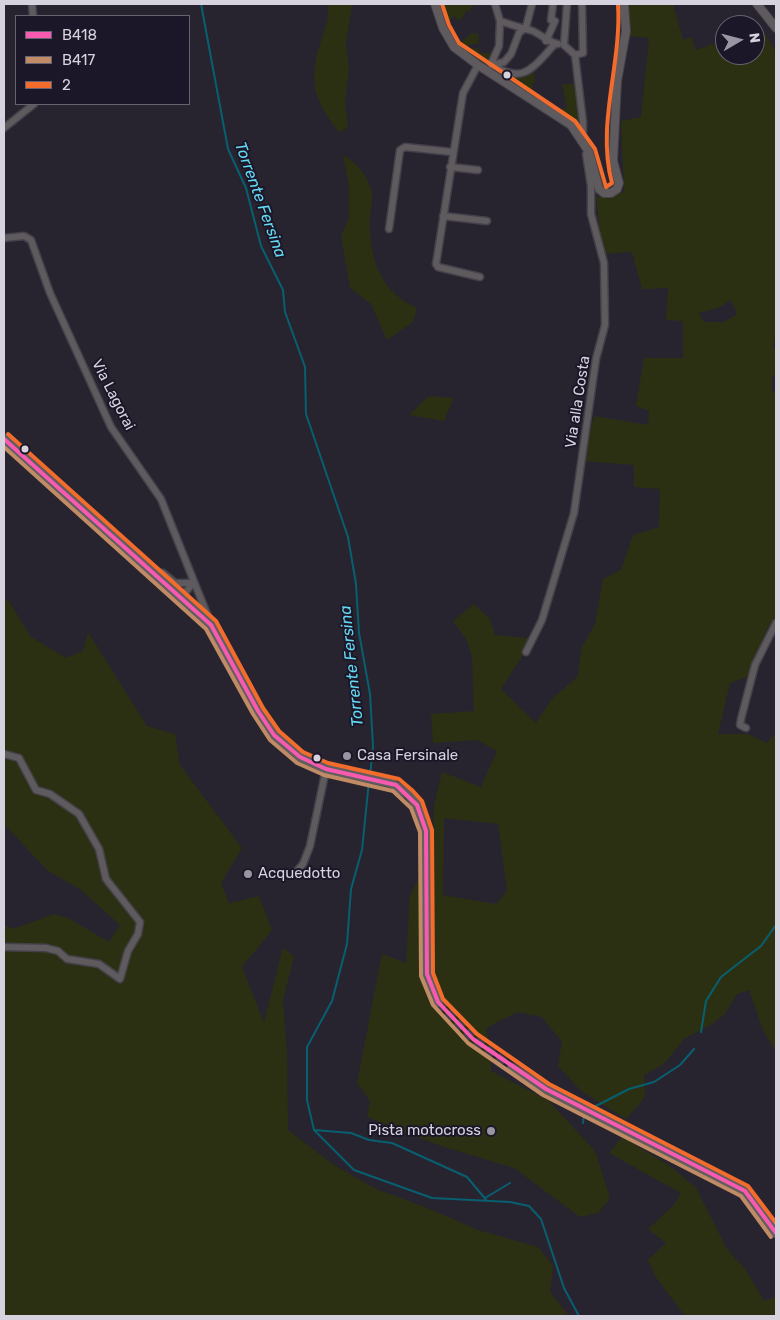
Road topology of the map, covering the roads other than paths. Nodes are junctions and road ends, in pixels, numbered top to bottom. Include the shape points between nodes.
1 (435, 4) edge
2 (495, 4) edge
3 (532, 4) edge
4 (553, 4) edge
5 (567, 4) edge
6 (582, 4) edge
7 (624, 4) edge
8 (757, 4) edge
9 (500, 21) junction
10 (776, 28) edge
11 (522, 30) junction
12 (546, 41) junction
13 (555, 44) junction
14 (564, 45) junction
15 (575, 55) junction
16 (492, 64) junction
17 (479, 66) junction
18 (33, 105) edge
19 (4, 128) edge
20 (580, 136) junction
21 (452, 152) junction
22 (589, 152) junction
23 (450, 167) junction
24 (478, 170) dead end
25 (443, 216) junction
26 (487, 221) dead end
27 (389, 229) dead end
28 (4, 238) edge
29 (480, 277) dead end
30 (4, 439) edge
31 (152, 572) junction
32 (193, 584) junction
33 (181, 598) junction
34 (776, 624) edge
35 (211, 625) junction
36 (526, 652) dead end
37 (746, 728) dead end
38 (4, 754) edge
39 (326, 770) junction
40 (296, 872) dead end
41 (4, 947) edge
42 (438, 1002) tunnel mouth
43 (512, 1068) tunnel mouth
44 (776, 1233) edge

1 - 17 street via 454,47
2 - 9 street
3 - 11 street via 526,27
4 - 12 street via 551,20 555,20
5 - 14 street
6 - 15 street via 583,53
7 - 22 street via 626,31 617,81 613,160 619,183 611,193 599,189
8 - 10 street
9 - 11 street
9 - 16 street via 499,46
11 - 12 street via 530,30
11 - 16 street via 504,62
12 - 13 street
13 - 14 street
13 - 16 street via 530,71 505,74
14 - 15 street
15 - 20 street via 583,122
16 - 17 street
17 - 20 street via 571,125
17 - 21 street via 463,93
18 - 19 street
20 - 22 street
21 - 23 street
21 - 27 street via 405,147 400,150
22 - 36 street, Via alla Costa via 586,154 591,214 604,263 605,325 596,359 574,513 542,620
23 - 24 street
23 - 25 street
25 - 26 street
25 - 29 street via 436,264
28 - 32 street, Via Lagorai via 24,236 31,240 50,293 111,427 161,499
30 - 31 main road, Via Lagorai
31 - 32 street, Via Lagorai via 163,573 175,583
31 - 33 main road, Via Lagorai
32 - 33 street
32 - 35 street, Via Lagorai
33 - 35 main road, Via Lagorai
34 - 37 street via 755,665 740,718 740,726
35 - 39 main road, Via Lagorai via 274,735 300,757
38 - 41 street via 19,758 36,790 50,794 79,814 99,849 106,880 140,922 120,979 99,964 67,960 46,948
39 - 40 street via 310,846
39 - 42 main road, Via Lagorai via 391,783 409,794 424,818 427,974
43 - 44 main road via 546,1089 744,1191

